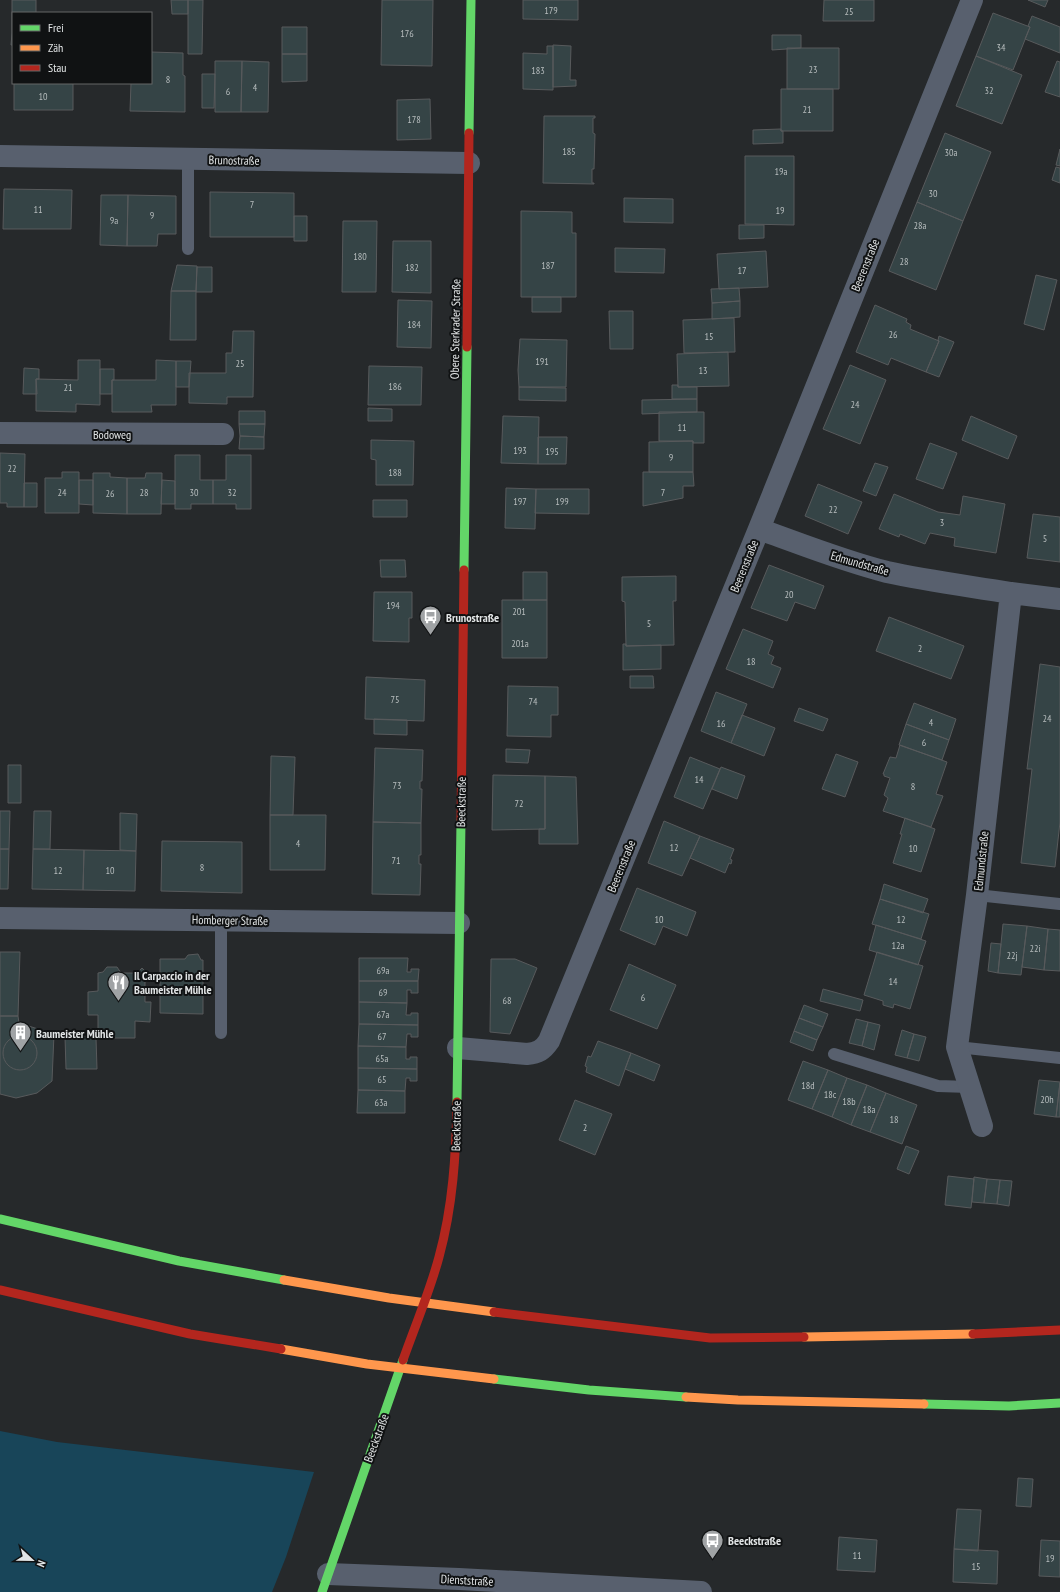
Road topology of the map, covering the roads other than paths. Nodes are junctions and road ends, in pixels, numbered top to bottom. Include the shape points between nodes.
1 (471, 0) edge
2 (972, 0) edge
3 (0, 156) edge
4 (188, 159) junction
5 (469, 164) junction
6 (188, 249) dead end
7 (0, 433) edge
8 (223, 434) dead end
9 (759, 529) junction
10 (1011, 593) junction
11 (1060, 599) edge
12 (463, 658) joint
13 (977, 895) junction
14 (1060, 904) edge
15 (0, 918) edge
16 (221, 920) junction
17 (459, 923) junction
18 (221, 1033) dead end
19 (957, 1047) junction
20 (458, 1048) junction
21 (834, 1054) dead end
22 (1060, 1058) edge
23 (970, 1087) junction
24 (982, 1126) dead end
25 (0, 1219) edge
26 (0, 1290) edge
27 (1060, 1330) edge
28 (1060, 1403) edge
29 (325, 1583) edge
30 (458, 1585) edge
31 (701, 1592) edge

1 - 5 main road, Obere Sterkrader Straße
2 - 9 street, Beerenstraße
3 - 4 street, Brunostraße
4 - 5 street, Brunostraße
4 - 6 lane
5 - 12 main road, Obere Sterkrader Straße
7 - 8 street, Bodoweg
9 - 10 street, Edmundstraße via 887,572
9 - 20 street, Beerenstraße via 549,1041 544,1049 526,1054
10 - 11 street, Edmundstraße
10 - 13 street, Edmundstraße
12 - 17 main road, Beeckstraße
13 - 14 lane
13 - 19 street, Edmundstraße
15 - 16 street, Homberger Straße
16 - 17 street, Homberger Straße
16 - 18 lane
17 - 20 main road, Beeckstraße
19 - 22 lane
19 - 23 street, Edmundstraße
20 - 29 main road, Beeckstraße via 456,1155 447,1228
21 - 23 lane via 938,1086
23 - 24 street, Edmundstraße
25 - 27 main road via 180,1261 389,1298 710,1338 986,1334
26 - 28 main road via 190,1334 367,1364 589,1390 738,1400 1009,1406
29 - 30 street, Dienststraße
30 - 31 street, Dienststraße

